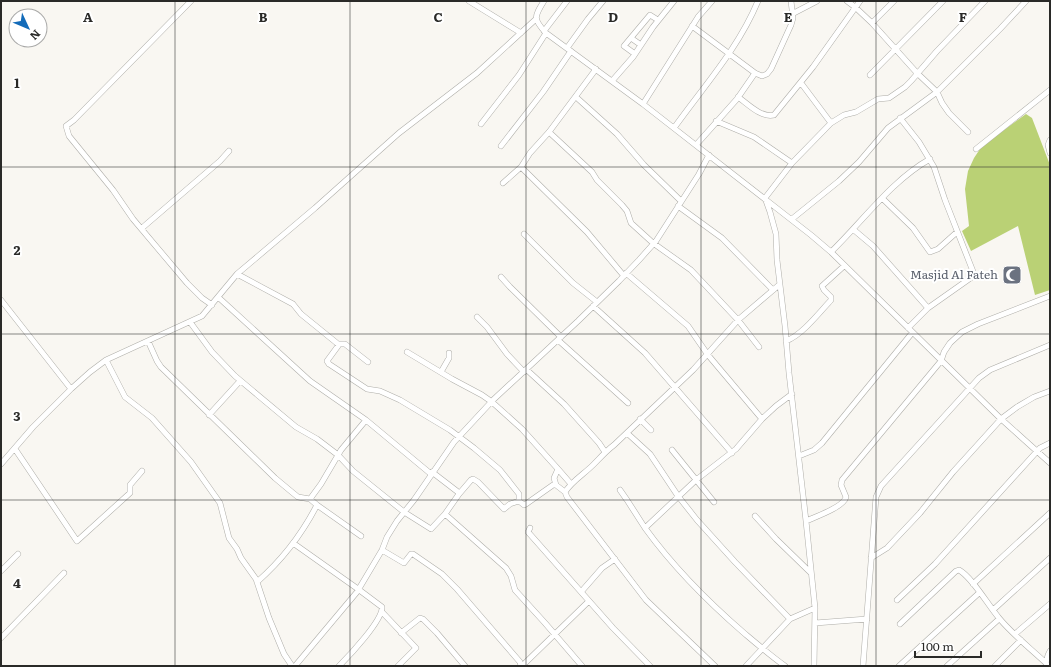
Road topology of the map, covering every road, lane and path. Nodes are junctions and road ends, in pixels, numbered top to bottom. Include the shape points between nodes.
1 (191, 1) edge
2 (469, 1) edge
3 (544, 1) edge
4 (567, 1) edge
5 (603, 1) edge
6 (674, 1) edge
7 (712, 1) edge
8 (758, 1) edge
9 (791, 1) edge
10 (816, 1) edge
11 (847, 1) edge
12 (860, 1) edge
13 (894, 1) edge
14 (943, 1) edge
15 (985, 1) edge
16 (1026, 1) edge
17 (855, 7) junction
18 (792, 14) junction
19 (536, 19) junction
20 (658, 20) junction
21 (872, 24) junction
22 (692, 26) junction
23 (545, 32) junction
24 (522, 33) junction
25 (631, 38) junction
26 (641, 45) junction
27 (569, 49) junction
28 (896, 49) junction
29 (730, 53) junction
30 (635, 54) junction
31 (596, 69) junction
32 (755, 73) junction
33 (917, 73) junction
34 (870, 76) dead end
35 (612, 81) junction
36 (801, 83) junction
37 (1050, 90) edge
38 (937, 92) junction
39 (576, 97) junction
40 (738, 97) junction
41 (643, 104) junction
42 (900, 118) junction
43 (716, 122) junction
44 (831, 123) junction
45 (481, 124) dead end
46 (674, 128) junction
47 (549, 132) junction
48 (968, 132) dead end
49 (1050, 140) edge
50 (501, 146) dead end
51 (696, 146) junction
52 (976, 149) dead end
53 (229, 151) dead end
54 (1050, 153) edge
55 (709, 155) junction
56 (930, 159) junction
57 (792, 163) junction
58 (521, 167) junction
59 (504, 183) dead end
60 (765, 198) junction
61 (882, 198) junction
62 (680, 203) junction
63 (792, 219) junction
64 (142, 228) junction
65 (854, 230) junction
66 (957, 232) junction
67 (524, 234) dead end
68 (653, 243) junction
69 (831, 252) junction
70 (844, 266) junction
71 (237, 274) junction
72 (625, 275) junction
73 (501, 277) dead end
74 (779, 285) junction
75 (773, 290) junction
76 (1050, 296) edge
77 (218, 297) junction
78 (1, 300) edge
79 (595, 304) junction
80 (212, 305) junction
81 (928, 308) junction
82 (477, 317) dead end
83 (738, 320) junction
84 (190, 322) junction
85 (908, 328) junction
86 (912, 333) junction
87 (560, 338) junction
88 (148, 341) junction
89 (786, 341) junction
90 (338, 344) junction
91 (1050, 345) edge
92 (759, 347) dead end
93 (407, 352) dead end
94 (449, 353) dead end
95 (708, 355) junction
96 (106, 360) junction
97 (368, 362) dead end
98 (942, 362) junction
99 (525, 371) junction
100 (441, 372) junction
101 (240, 381) junction
102 (676, 387) junction
103 (70, 389) junction
104 (970, 389) junction
105 (1050, 391) edge
106 (792, 394) junction
107 (492, 402) junction
108 (628, 403) dead end
109 (209, 414) junction
110 (640, 419) junction
111 (762, 419) junction
112 (1001, 419) junction
113 (366, 420) junction
114 (650, 430) dead end
115 (627, 433) junction
116 (459, 437) junction
117 (1050, 443) edge
118 (15, 449) junction
119 (672, 450) dead end
120 (1037, 451) junction
121 (605, 452) junction
122 (732, 453) junction
123 (338, 455) junction
124 (799, 456) junction
125 (1050, 462) edge
126 (1, 464) edge
127 (558, 469) junction
128 (142, 471) dead end
129 (432, 473) junction
130 (696, 480) junction
131 (571, 484) junction
132 (556, 485) junction
133 (620, 490) dead end
134 (565, 492) junction
135 (458, 494) junction
136 (678, 496) junction
137 (310, 499) junction
138 (519, 501) junction
139 (714, 502) dead end
140 (317, 505) junction
141 (404, 512) junction
142 (1050, 513) edge
143 (445, 514) junction
144 (755, 516) dead end
145 (806, 521) junction
146 (530, 528) dead end
147 (644, 528) junction
148 (361, 536) dead end
149 (293, 543) junction
150 (382, 550) junction
151 (18, 554) dead end
152 (871, 558) junction
153 (1050, 558) edge
154 (614, 559) junction
155 (1, 571) edge
156 (64, 573) dead end
157 (811, 574) junction
158 (257, 582) junction
159 (973, 584) junction
160 (358, 589) junction
161 (581, 592) junction
162 (979, 593) junction
163 (896, 600) dead end
164 (589, 601) junction
165 (1050, 604) edge
166 (815, 608) junction
167 (992, 610) junction
168 (382, 612) junction
169 (790, 619) junction
170 (867, 619) junction
171 (999, 619) junction
172 (815, 623) junction
173 (900, 624) dead end
174 (401, 634) junction
175 (555, 634) junction
176 (1015, 634) junction
177 (1, 638) edge
178 (1021, 640) junction
179 (762, 648) junction
180 (1050, 651) edge
181 (1047, 664) edge
182 (292, 666) edge
183 (295, 666) edge
184 (341, 666) edge
185 (398, 666) edge
186 (466, 666) edge
187 (521, 666) edge
188 (582, 666) edge
189 (650, 666) edge
190 (715, 666) edge
191 (746, 666) edge
192 (785, 666) edge
193 (814, 666) edge
194 (863, 666) edge
195 (899, 666) edge
196 (947, 666) edge
197 (995, 666) edge

1 - 64 street via 66,126 69,136
2 - 24 street
3 - 19 street
4 - 23 street
5 - 27 street via 588,18
6 - 20 street
7 - 22 street
8 - 29 street via 751,20
9 - 18 street
10 - 18 street
11 - 17 street
12 - 17 street
13 - 21 street
14 - 28 street
15 - 33 street
16 - 38 street
17 - 21 street
17 - 36 street
18 - 32 street via 791,25 771,69 762,76
19 - 23 street
19 - 24 street
20 - 25 street via 650,15
20 - 26 street
21 - 28 street
22 - 29 street
22 - 41 street
23 - 27 street
23 - 45 street via 519,75
24 - 71 street via 477,73 399,133
25 - 26 street
25 - 30 street via 624,46
26 - 30 street
27 - 31 street
27 - 50 street via 543,92
28 - 33 street
28 - 34 street
29 - 32 street
29 - 46 street
30 - 35 street
31 - 35 street
31 - 39 street
32 - 40 street
33 - 38 street
33 - 44 street via 908,84 889,98 878,99
35 - 41 street
36 - 40 street via 774,115 768,116 758,112
36 - 44 street
37 - 52 street
38 - 42 street
38 - 48 street via 949,113
39 - 47 street
39 - 62 street via 617,134
40 - 43 street
41 - 46 street
42 - 56 street
42 - 63 street via 859,162
43 - 51 street
43 - 57 street via 754,137
44 - 57 street
46 - 51 street
47 - 58 street
47 - 68 street via 592,172 627,211 631,223
49 - 54 street
51 - 55 street
53 - 64 street
55 - 60 street
55 - 62 street
56 - 61 street via 916,167
56 - 66 street
57 - 60 street
58 - 59 street
58 - 72 street via 591,236
60 - 63 street
60 - 74 street via 776,234
61 - 65 street
61 - 66 street via 913,228 930,252 938,249
62 - 68 street
62 - 75 street via 722,238
63 - 69 street
64 - 80 street via 187,283
65 - 69 street
65 - 81 street via 873,246
66 - 81 street via 974,274
67 - 79 street
68 - 72 street
68 - 83 street via 691,270
69 - 70 street
70 - 85 street
70 - 89 street via 822,286 831,300 803,330
71 - 77 street
71 - 90 street via 293,304 300,314
72 - 79 street
72 - 95 street via 688,326
73 - 87 street
74 - 75 street
74 - 89 street
75 - 83 street
76 - 98 street via 962,332 950,343 944,352
77 - 80 street
77 - 113 street via 310,380
78 - 103 street
79 - 87 street
79 - 102 street
80 - 84 street via 202,316
81 - 85 street
82 - 99 street via 507,354
83 - 92 street
83 - 95 street
84 - 88 street
84 - 101 street via 212,352
85 - 86 street
86 - 98 street
86 - 124 street via 822,442 814,450
87 - 99 street
87 - 108 street
88 - 96 street
88 - 109 street via 161,367
89 - 106 street
90 - 97 street via 345,344
90 - 116 street via 327,360 329,364 367,389 380,391 409,405
91 - 104 street via 990,370
93 - 100 street
94 - 100 street
95 - 102 street
95 - 111 street
96 - 103 street
96 - 158 street via 126,397 157,424 191,462 219,500 230,538
98 - 104 street
98 - 145 street via 842,480 841,485 846,497 843,502
99 - 107 street
99 - 121 street via 564,404
100 - 107 street
101 - 109 street
101 - 123 street via 296,427
102 - 110 street
102 - 122 street
103 - 118 street
104 - 112 street
104 - 152 street via 881,486 876,497
105 - 112 street via 1034,397
106 - 111 street
106 - 124 street
107 - 116 street
107 - 127 street via 522,429
109 - 137 street via 278,482 298,496
110 - 114 street
110 - 115 street
111 - 122 street
112 - 120 street
112 - 152 street via 920,513 887,548
113 - 123 street
113 - 129 street
115 - 121 street
115 - 136 street via 650,454
116 - 129 street
116 - 138 street via 500,470 519,494
117 - 120 street
118 - 126 street
118 - 128 street via 77,542 130,493 130,485
119 - 130 street
120 - 125 street
120 - 163 street via 935,564
121 - 131 street
122 - 130 street
123 - 137 street
123 - 141 street via 349,468
124 - 145 street
127 - 131 street
127 - 132 street via 554,478
129 - 135 street
129 - 141 street
130 - 136 street
130 - 139 street
131 - 134 street
132 - 134 street
132 - 138 street via 524,505
133 - 147 street
134 - 154 street
135 - 138 street via 473,479 502,509
135 - 143 street
136 - 147 street
136 - 169 street via 735,562
137 - 140 street
140 - 148 street
140 - 149 street
141 - 143 street via 431,529
141 - 150 street via 387,537
142 - 159 street
143 - 175 street via 506,568 515,590
144 - 157 street
145 - 157 street
146 - 161 street via 528,532
147 - 179 street via 665,556 697,590
149 - 158 street
149 - 160 street
150 - 160 street
150 - 187 street via 404,564 413,554 442,574
151 - 155 street
152 - 170 street
153 - 167 street
154 - 161 street via 602,568
154 - 190 street via 646,600
156 - 177 street
157 - 166 street
158 - 182 street via 284,654
159 - 162 street
159 - 173 street via 962,572 956,571
160 - 168 street via 381,606
160 - 183 street
161 - 164 street
162 - 167 street
162 - 195 street
164 - 175 street
164 - 189 street
165 - 176 street
166 - 169 street
166 - 172 street
167 - 171 street
168 - 174 street
168 - 184 street
169 - 179 street
170 - 172 street
170 - 194 street
171 - 176 street
171 - 196 street
172 - 193 street
174 - 185 street via 416,648
174 - 186 street via 420,618 423,619
175 - 187 street
175 - 188 street
176 - 178 street
178 - 181 street
178 - 197 street
179 - 191 street
179 - 192 street
180 - 181 street

